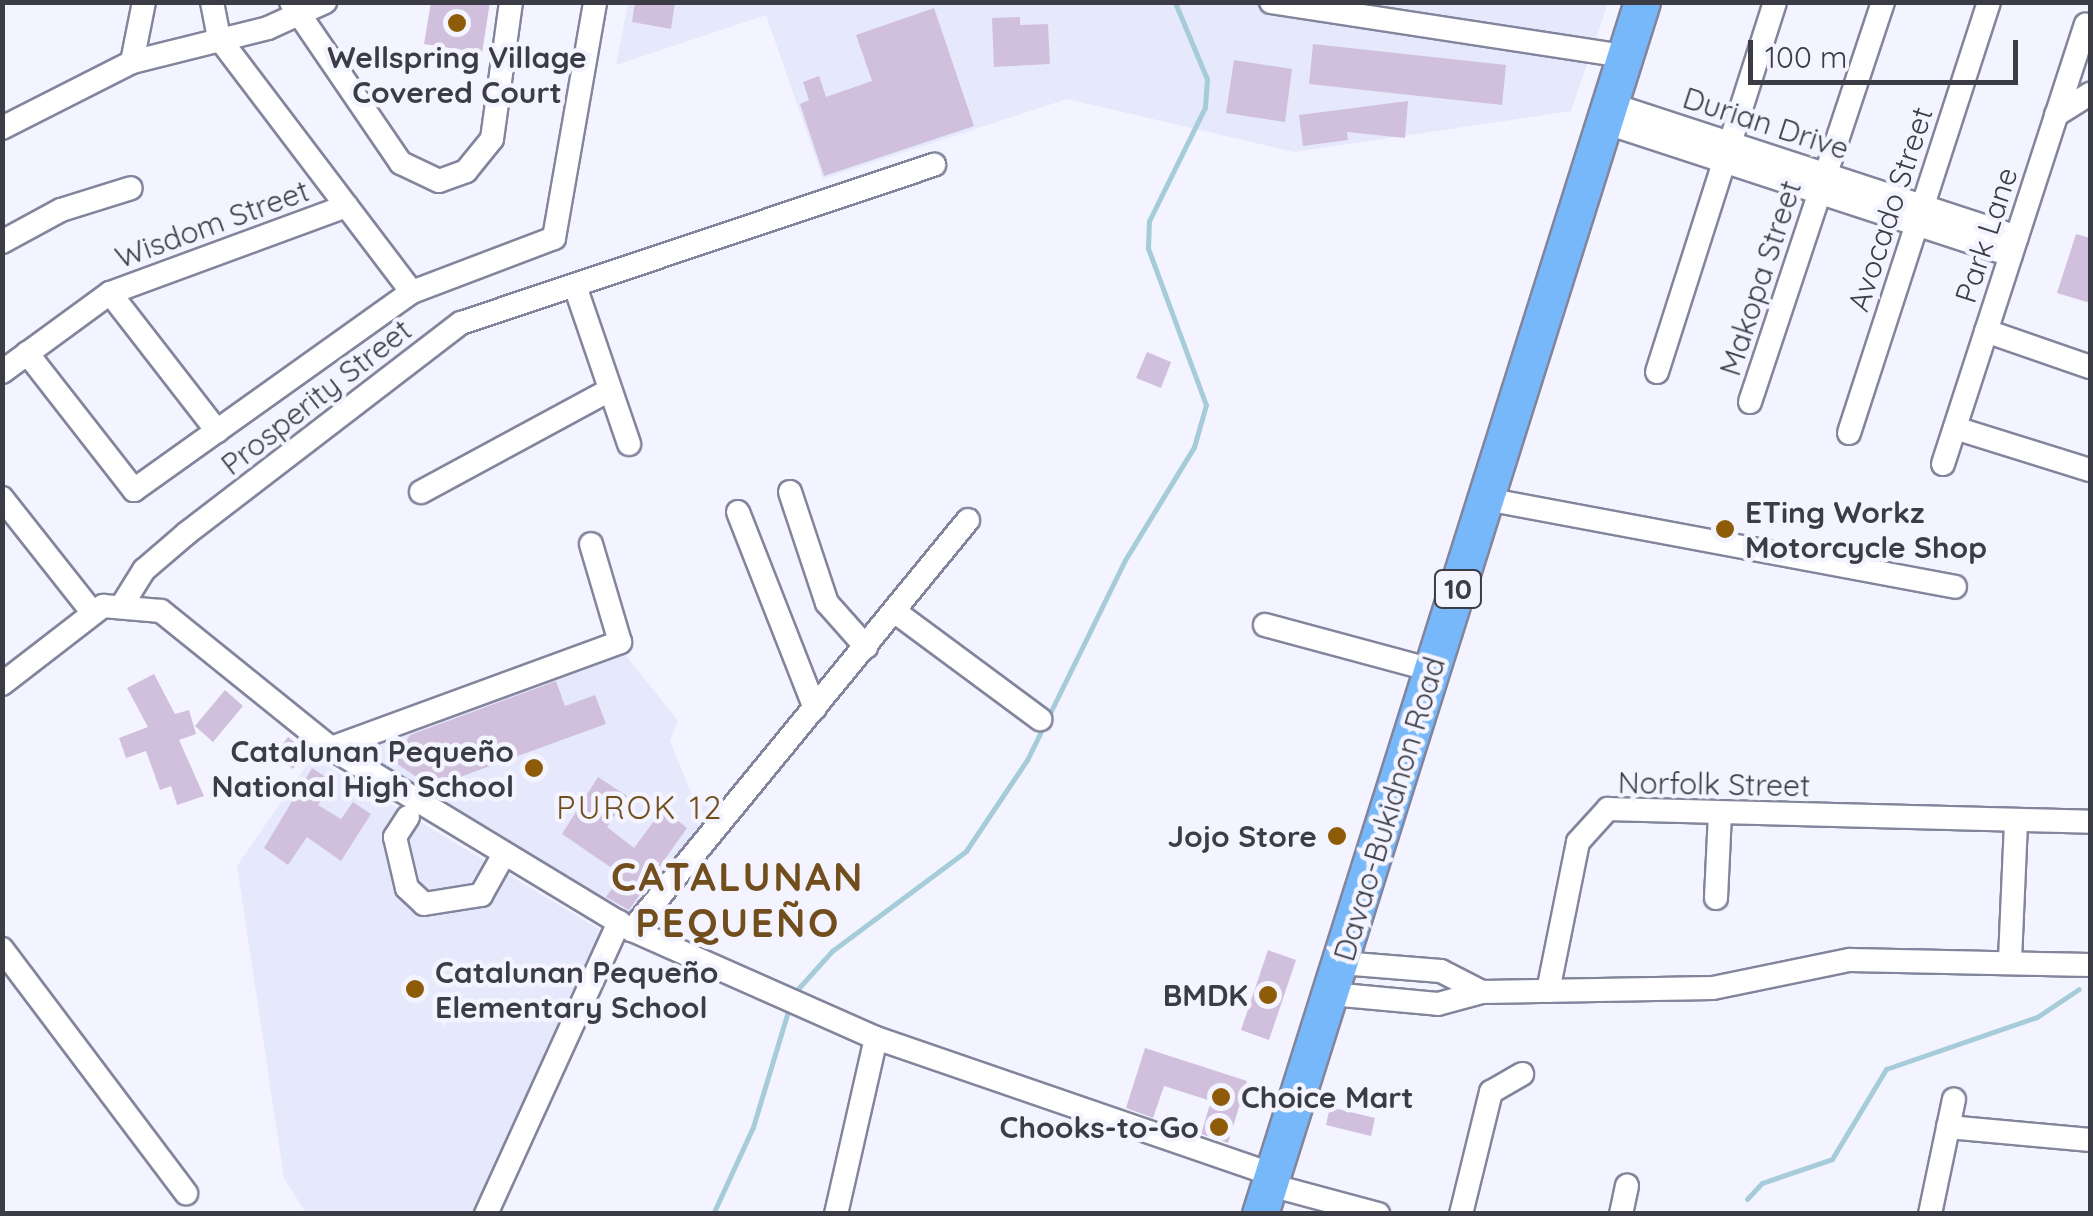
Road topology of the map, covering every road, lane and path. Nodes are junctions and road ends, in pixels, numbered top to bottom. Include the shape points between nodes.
1 (144, 2) edge
2 (212, 2) edge
3 (325, 2) edge
4 (512, 2) edge
5 (595, 2) edge
6 (1271, 2) edge
7 (1642, 2) edge
8 (1775, 2) edge
9 (1883, 2) edge
10 (1989, 2) edge
11 (293, 10) edge
12 (2086, 25) dead end
13 (219, 38) junction
14 (1626, 56) junction
15 (132, 62) junction
16 (2090, 94) edge
17 (1607, 113) junction
18 (2056, 115) junction
19 (2, 128) edge
20 (1727, 152) junction
21 (934, 165) dead end
22 (1823, 183) junction
23 (130, 188) dead end
24 (347, 206) junction
25 (1920, 215) junction
26 (2, 242) edge
27 (2014, 246) junction
28 (575, 286) junction
29 (412, 292) junction
30 (110, 293) junction
31 (1986, 331) junction
32 (28, 353) junction
33 (2090, 367) edge
34 (2, 372) edge
35 (1657, 372) dead end
36 (606, 392) junction
37 (1750, 402) dead end
38 (1955, 428) junction
39 (217, 431) junction
40 (1848, 433) dead end
41 (629, 444) dead end
42 (1943, 464) dead end
43 (2090, 470) edge
44 (421, 492) dead end
45 (790, 492) dead end
46 (2, 498) edge
47 (1486, 499) junction
48 (738, 512) dead end
49 (968, 520) dead end
50 (591, 544) dead end
51 (1955, 586) dead end
52 (124, 602) junction
53 (894, 611) junction
54 (92, 612) junction
55 (1265, 624) dead end
56 (866, 646) junction
57 (1432, 670) junction
58 (2, 684) edge
59 (815, 708) junction
60 (1040, 719) dead end
61 (330, 748) junction
62 (412, 809) junction
63 (1720, 813) junction
64 (2016, 820) junction
65 (2090, 822) edge
66 (504, 854) junction
67 (1716, 898) dead end
68 (625, 926) junction
69 (2, 948) edge
70 (2010, 960) junction
71 (2090, 965) edge
72 (1386, 966) junction
73 (1336, 978) junction
74 (1548, 991) junction
75 (1482, 992) junction
76 (1382, 999) junction
77 (876, 1038) junction
78 (1522, 1074) dead end
79 (1954, 1099) dead end
80 (1948, 1127) junction
81 (2090, 1140) edge
82 (1627, 1186) dead end
83 (1268, 1191) edge
84 (186, 1193) dead end
85 (486, 1214) edge
86 (836, 1214) edge
87 (1378, 1214) edge
88 (1461, 1214) edge
89 (1621, 1214) edge
90 (1930, 1214) edge

1 - 15 street
2 - 13 street
3 - 11 street
4 - 11 street via 492,140 466,172 439,181 400,162
5 - 29 street via 554,238
6 - 14 street
7 - 14 highway, Davao-Bukidnon Road / 10
8 - 20 street
9 - 22 street, Makopa Street
10 - 25 street, Avocado Street
11 - 13 street
12 - 18 street, Park Lane
13 - 15 street
13 - 24 street
14 - 17 highway, Davao-Bukidnon Road / 10
15 - 19 street
16 - 18 street
17 - 20 street, Durian Drive
17 - 47 highway, Davao-Bukidnon Road / 10
18 - 27 street, Park Lane
20 - 22 street, Durian Drive
20 - 35 street
21 - 28 street, Prosperity Street
22 - 25 street, Durian Drive
22 - 37 street, Makopa Street
23 - 26 street via 61,210
24 - 29 street
24 - 30 street, Wisdom Street
25 - 27 street, Durian Drive
25 - 40 street, Avocado Street
27 - 31 street, Park Lane
28 - 36 street
28 - 52 street, Prosperity Street via 461,323 187,533 144,570
29 - 39 street
30 - 32 street, Wisdom Street
30 - 39 street
31 - 33 street
31 - 38 street, Park Lane
32 - 34 street, Wisdom Street
32 - 39 street via 129,490
36 - 41 street
36 - 44 street
38 - 42 street, Park Lane
38 - 43 street
45 - 56 street via 828,603
46 - 54 street
47 - 51 street
47 - 57 highway, Davao-Bukidnon Road / 10
48 - 59 street
49 - 53 street
50 - 61 street via 620,642
52 - 54 street
52 - 61 street via 177,620
53 - 56 street
53 - 60 street
54 - 58 street
55 - 57 street
56 - 59 street
57 - 73 highway, Davao-Bukidnon Road / 10
59 - 68 street
61 - 62 street
62 - 66 street
62 - 66 street via 399,845 407,888 441,905 481,895
63 - 64 street, Norfolk Street
63 - 67 street
63 - 74 street, Norfolk Street via 1594,816 1578,842
64 - 65 street, Norfolk Street
64 - 70 street
66 - 68 street via 537,863
68 - 77 street
68 - 85 street
69 - 84 street
70 - 71 street
70 - 74 street via 1850,960 1714,988
72 - 73 street
72 - 75 street via 1441,971
72 - 76 street
73 - 76 street
73 - 83 highway, Davao-Bukidnon Road / 10
74 - 75 street
75 - 76 street via 1438,1004
77 - 83 street
77 - 86 street
78 - 88 street via 1490,1092
79 - 80 street
80 - 81 street
80 - 90 street
82 - 89 street
83 - 87 street

